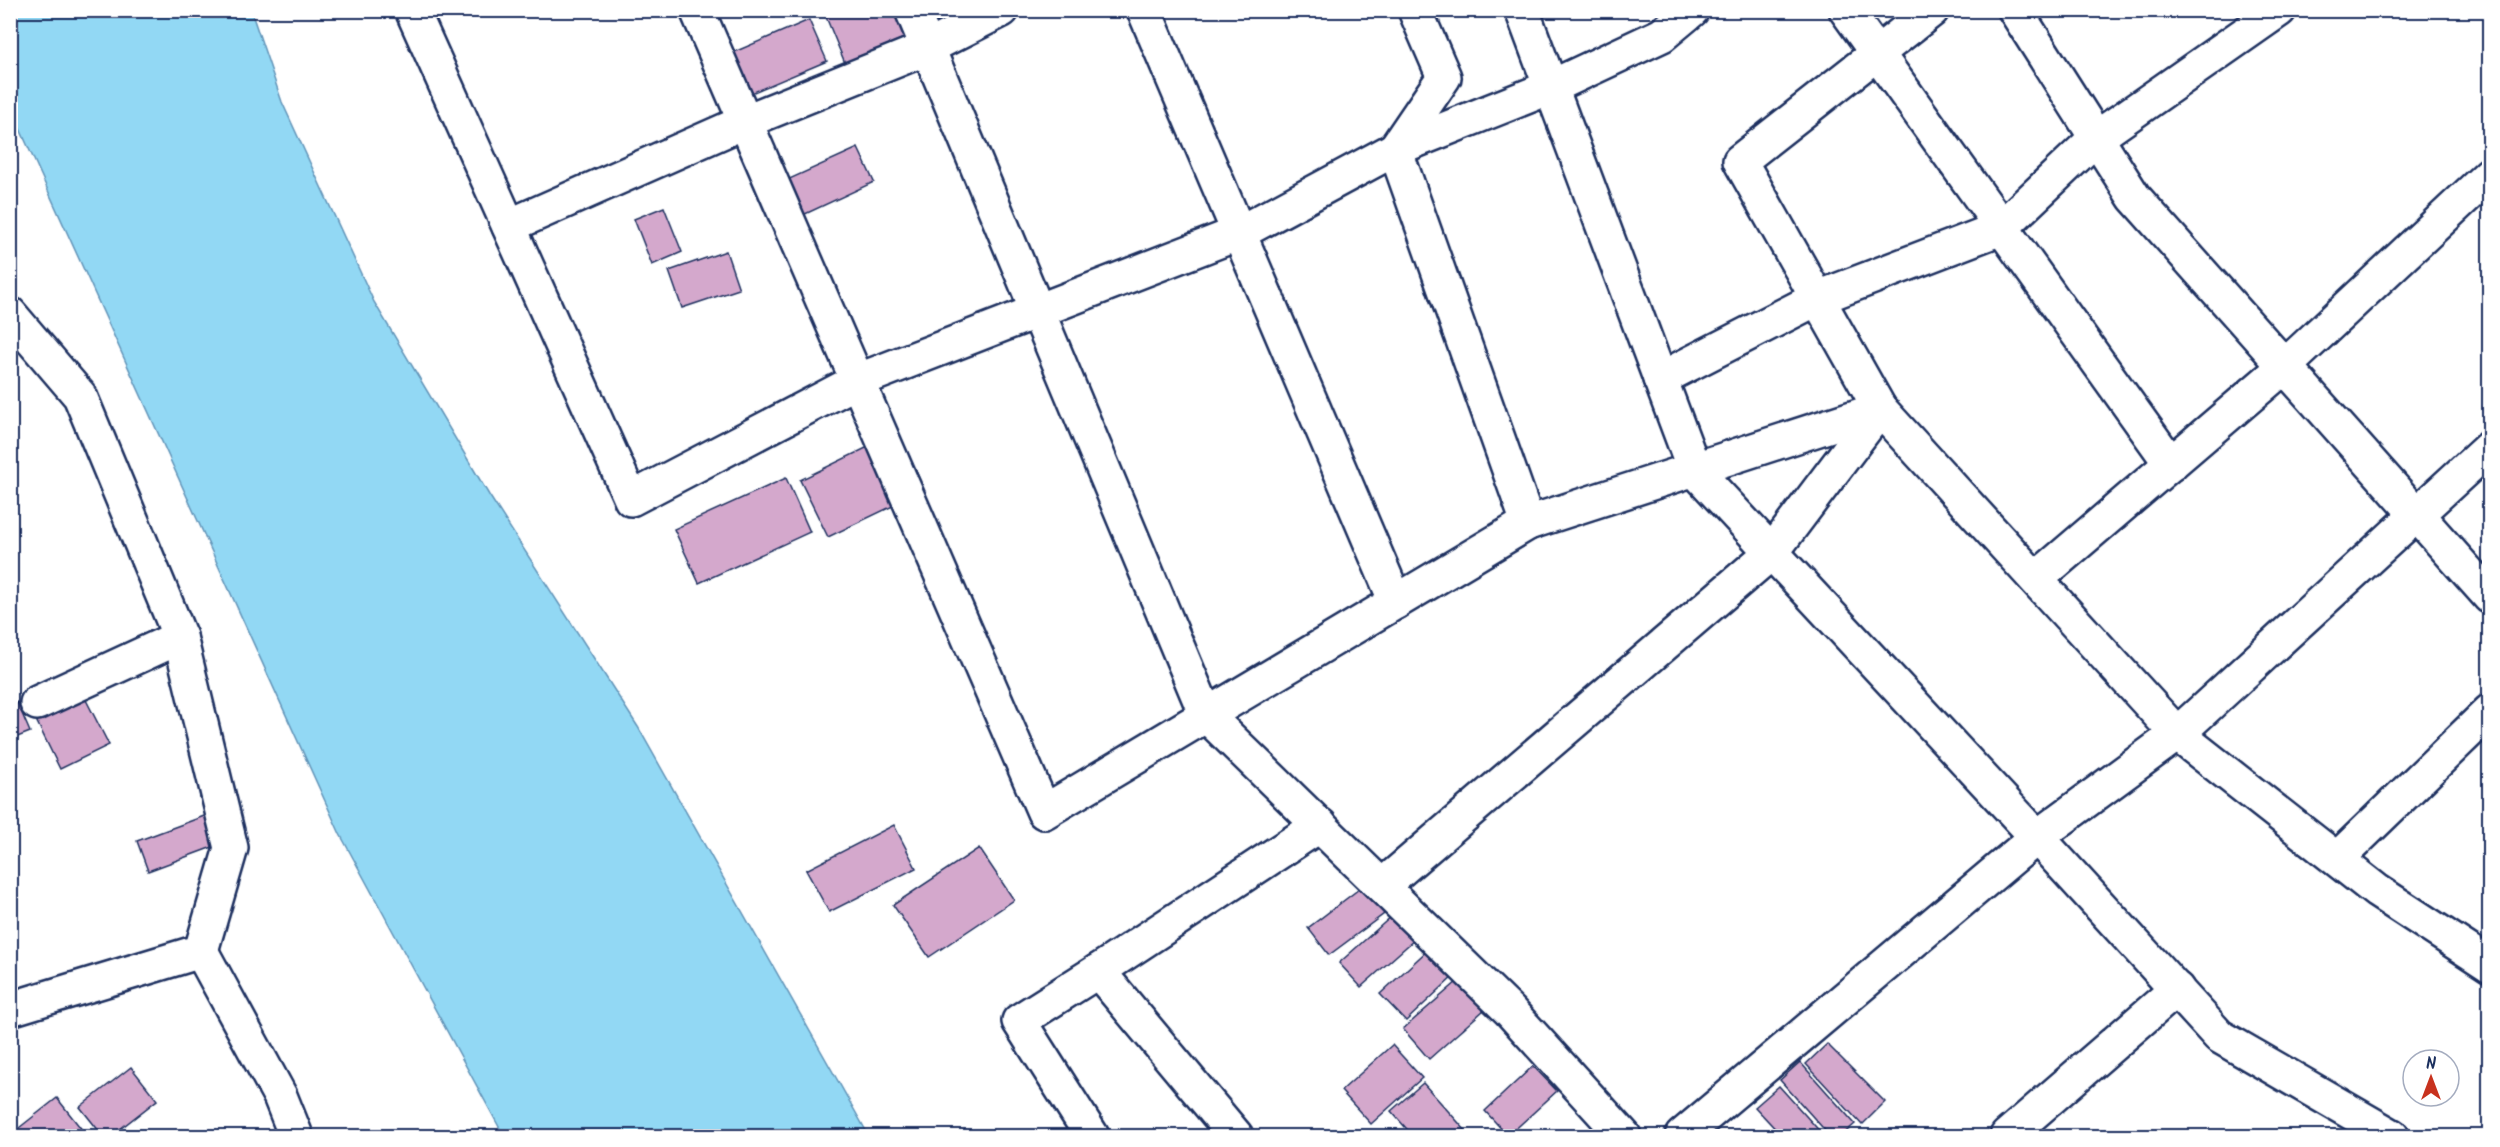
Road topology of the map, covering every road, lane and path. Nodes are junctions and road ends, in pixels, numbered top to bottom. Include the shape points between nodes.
1 (412, 10) edge
2 (697, 10) edge
3 (912, 10) edge
4 (1002, 10) edge
5 (1144, 10) edge
6 (1415, 10) edge
7 (1522, 10) edge
8 (1692, 10) edge
9 (1846, 10) edge
10 (1932, 10) edge
11 (2015, 10) edge
12 (2279, 10) edge
13 (927, 48) junction
14 (1876, 55) junction
15 (1551, 87) junction
16 (744, 122) junction
17 (2096, 138) junction
18 (1395, 150) junction
19 (2490, 174) edge
20 (509, 226) junction
21 (2001, 228) junction
22 (1239, 233) junction
23 (1818, 298) junction
24 (1037, 310) junction
25 (10, 314) edge
26 (2284, 367) junction
27 (1660, 379) junction
28 (857, 381) junction
29 (1880, 409) junction
30 (2490, 447) edge
31 (2171, 464) junction
32 (1694, 469) junction
33 (2415, 514) junction
34 (1528, 523) junction
35 (1772, 552) junction
36 (2036, 579) junction
37 (2490, 597) edge
38 (1396, 602) junction
39 (180, 637) junction
40 (37, 703) dead end
41 (2490, 711) edge
42 (1206, 715) junction
43 (2177, 734) junction
44 (1320, 825) junction
45 (2037, 837) junction
46 (2337, 859) junction
47 (1382, 886) junction
48 (201, 951) junction
49 (2486, 956) edge
50 (1098, 971) junction
51 (2177, 989) junction
52 (10, 1009) edge
53 (296, 1137) edge
54 (1092, 1137) edge
55 (1236, 1137) edge
56 (1624, 1137) edge
57 (1682, 1137) edge
58 (2007, 1137) edge
59 (2392, 1137) edge

1 - 20 street
2 - 16 street
3 - 13 street
4 - 13 street
5 - 22 street
6 - 18 street via 1444,77
7 - 15 street
8 - 15 street via 1662,35
9 - 14 street
10 - 14 street
11 - 17 street
12 - 17 street
13 - 16 street
13 - 24 street
14 - 21 street
14 - 23 street via 1740,161
15 - 18 street
15 - 27 street
16 - 20 street
16 - 28 street
17 - 21 street
17 - 26 street via 2134,197
18 - 22 street
18 - 34 street
19 - 26 street
20 - 28 street via 631,499
21 - 23 street
21 - 31 street
22 - 24 street
22 - 38 street
23 - 27 street
23 - 29 street
24 - 28 street
24 - 42 street
25 - 39 street via 80,396
26 - 31 street
26 - 33 street
27 - 32 street
28 - 42 street via 1044,812
29 - 32 street
29 - 35 street
29 - 36 street
30 - 33 street
31 - 36 street
32 - 34 street
32 - 35 street
33 - 37 street
33 - 43 street
34 - 38 street
35 - 45 street
35 - 47 street
36 - 43 street
38 - 42 street
39 - 40 street
39 - 48 street via 231,848
41 - 46 street
42 - 44 street
43 - 45 street
43 - 46 street
44 - 47 street
44 - 50 street
45 - 51 street
45 - 57 street
46 - 49 street via 2377,891
47 - 56 street via 1510,1011
48 - 52 street
48 - 53 street via 280,1096
50 - 54 street via 1019,1021
50 - 55 street
51 - 58 street
51 - 59 street via 2219,1036

